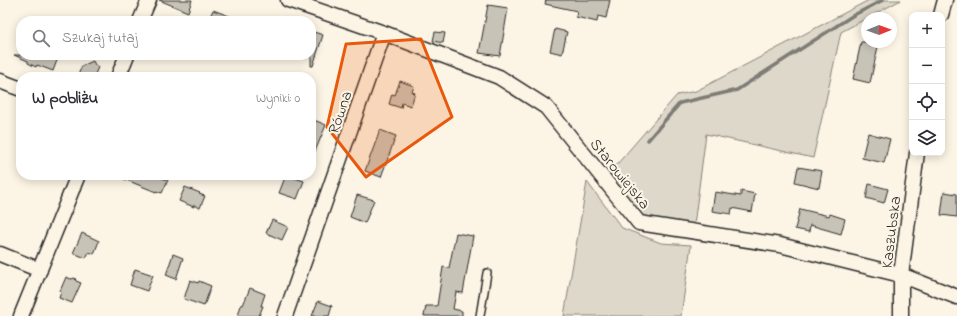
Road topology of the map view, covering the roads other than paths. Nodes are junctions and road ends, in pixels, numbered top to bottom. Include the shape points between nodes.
1 (149, 0) edge
2 (288, 0) edge
3 (945, 0) edge
4 (942, 12) edge
5 (142, 16) edge
6 (384, 33) junction
7 (125, 60) edge
8 (120, 72) edge
9 (0, 81) edge
10 (16, 87) edge
11 (917, 156) edge
12 (76, 180) edge
13 (0, 254) edge
14 (40, 270) junction
15 (487, 273) dead end
16 (901, 276) junction
17 (957, 297) edge
18 (21, 316) edge
19 (285, 316) edge
20 (480, 316) edge
21 (901, 316) edge

1 - 5 street
2 - 6 street, Starowiejska
3 - 4 street
6 - 16 street, Starowiejska via 499,77 546,107 639,223 780,245
6 - 19 street, Równa
7 - 8 street
9 - 10 street
11 - 16 street, Kaszubska
12 - 14 street
13 - 14 street
14 - 18 street
15 - 20 lane
16 - 17 street, Starowiejska
16 - 21 street, Kaszubska

